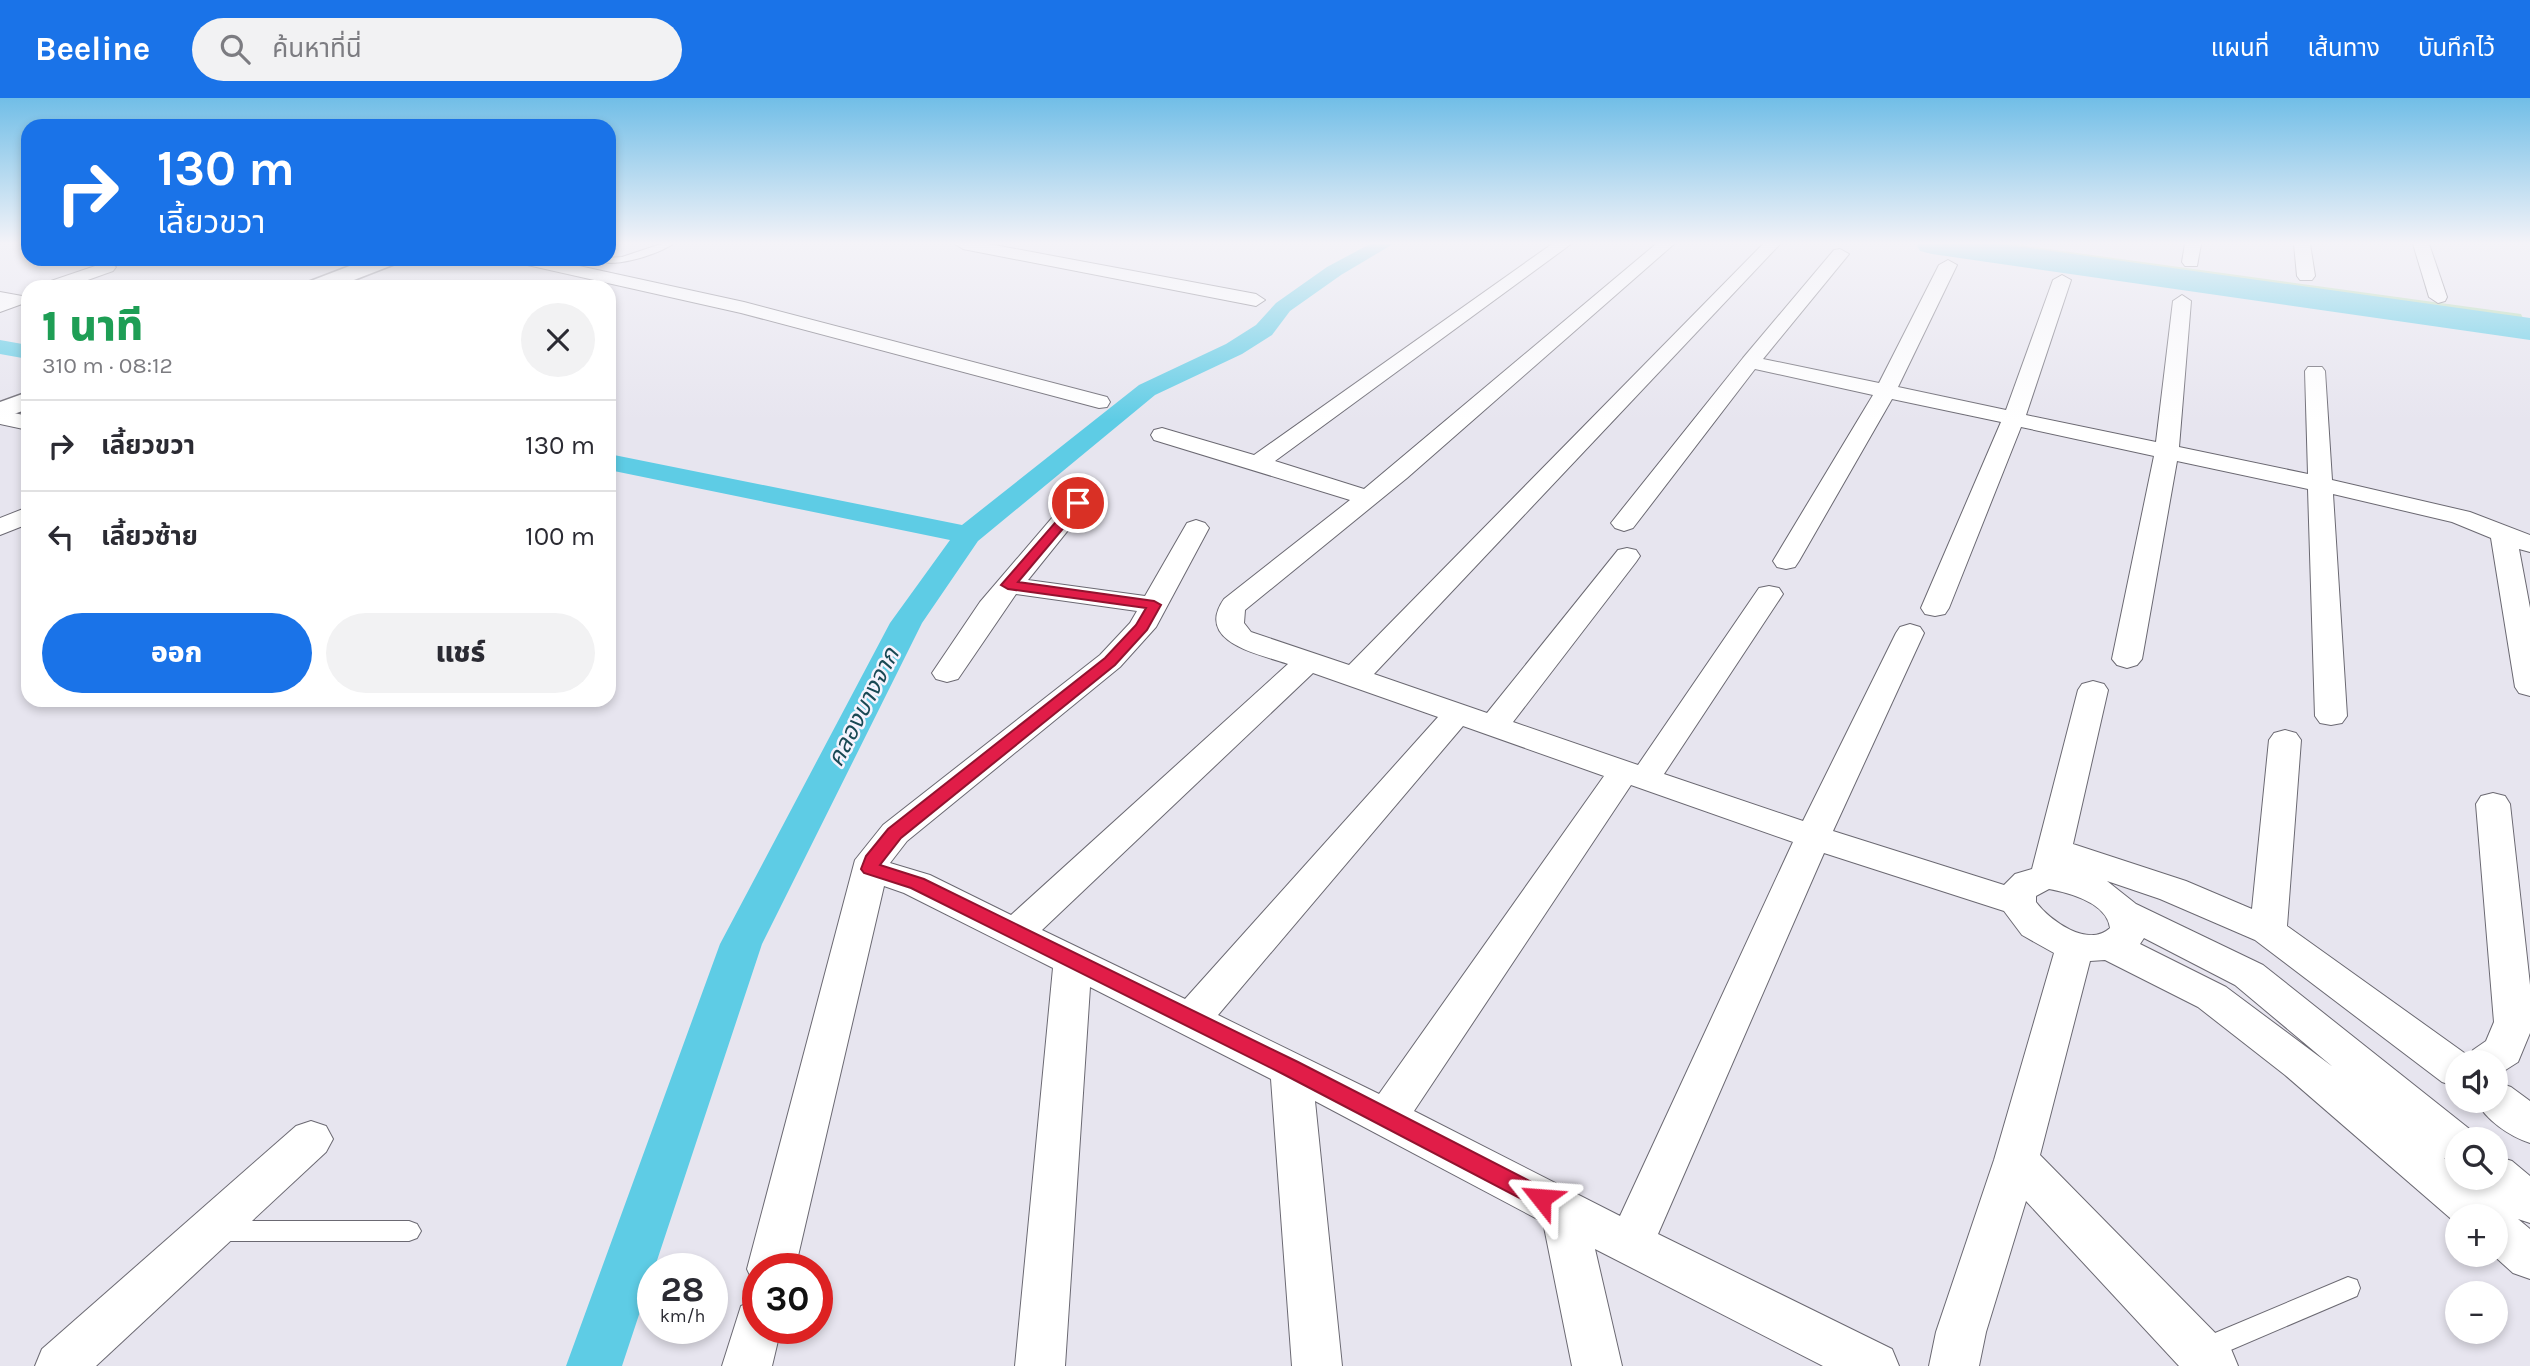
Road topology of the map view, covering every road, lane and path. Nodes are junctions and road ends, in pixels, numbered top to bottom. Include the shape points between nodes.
1 (722, 303) edge
2 (1480, 303) edge
3 (1598, 303) edge
4 (1715, 303) edge
5 (1799, 303) edge
6 (1929, 303) edge
7 (2054, 303) edge
8 (2182, 303) edge
9 (1751, 362) junction
10 (2315, 370) dead end
11 (1886, 390) junction
12 (1099, 402) dead end
13 (21, 403) edge
14 (0, 411) edge
15 (0, 417) edge
16 (2014, 418) junction
17 (21, 421) edge
18 (1162, 435) dead end
19 (2166, 451) junction
20 (1256, 463) junction
21 (2321, 484) junction
22 (1366, 497) junction
23 (1078, 503) dead end
24 (21, 518) edge
25 (1624, 523) dead end
26 (0, 527) edge
27 (1196, 528) dead end
28 (2502, 534) junction
29 (2530, 544) edge
30 (1627, 556) dead end
31 (1786, 561) dead end
32 (1008, 585) junction
33 (1769, 594) dead end
34 (1154, 605) junction
35 (1935, 608) dead end
36 (1910, 633) dead end
37 (2127, 659) dead end
38 (1308, 662) junction
39 (947, 673) dead end
40 (1354, 677) junction
41 (2530, 687) edge
42 (2093, 690) dead end
43 (1458, 713) junction
44 (2331, 716) dead end
45 (1493, 726) junction
46 (2285, 740) dead end
47 (1635, 774) junction
48 (2493, 804) dead end
49 (1813, 837) junction
50 (2051, 863) junction
51 (870, 869) junction
52 (2017, 902) junction
53 (2268, 931) junction
54 (1015, 933) junction
55 (2104, 936) junction
56 (1073, 962) junction
57 (1191, 1020) junction
58 (2339, 1048) junction
59 (2503, 1050) edge
60 (2445, 1061) edge
61 (2300, 1063) junction
62 (1291, 1068) junction
63 (2508, 1108) edge
64 (1385, 1117) junction
65 (2530, 1125) edge
66 (2445, 1134) edge
67 (311, 1139) dead end
68 (2016, 1160) junction
69 (2508, 1185) edge
70 (2530, 1203) edge
71 (2467, 1204) edge
72 (1563, 1210) junction
73 (209, 1231) junction
74 (409, 1231) dead end
75 (2508, 1239) edge
76 (1631, 1242) junction
77 (775, 1253) edge
78 (2530, 1258) edge
79 (2348, 1288) dead end
80 (752, 1344) edge
81 (2206, 1359) edge
82 (60, 1366) edge
83 (747, 1366) edge
84 (1040, 1366) edge
85 (1317, 1366) edge
86 (1597, 1366) edge
87 (1874, 1366) edge
88 (1954, 1366) edge

1 - 12 street
2 - 20 street
3 - 22 street
4 - 40 street
5 - 9 street
6 - 11 street
7 - 16 street
8 - 19 street
9 - 11 street
9 - 25 street
10 - 21 street
11 - 16 street
11 - 31 street
13 - 14 street
15 - 17 street
16 - 19 street
16 - 35 street
18 - 20 street
19 - 21 street
19 - 37 street
20 - 22 street
21 - 28 street via 2461,517
21 - 44 street
22 - 38 street via 1228,614 1241,638
23 - 32 street
24 - 26 street
27 - 34 street
28 - 29 street
28 - 41 street
30 - 45 street
32 - 34 street
32 - 39 street
33 - 47 street
34 - 51 street via 1142,627 1110,662 895,834
36 - 49 street
38 - 40 street
38 - 54 street
40 - 43 street
42 - 50 street
43 - 45 street
43 - 57 street
45 - 47 street
46 - 53 street
47 - 49 street
47 - 64 street
48 - 59 street via 2514,1022
49 - 52 street
49 - 76 street
50 - 52 street via 2024,884
50 - 53 street via 2173,890
50 - 55 street via 2070,880 2111,899
51 - 54 street via 917,884
51 - 77 street
52 - 55 street via 2030,923 2058,941
53 - 60 street
54 - 56 street
55 - 58 street via 2207,952 2249,975
55 - 61 street via 2212,997
55 - 68 street
56 - 57 street
56 - 84 street
57 - 62 street
58 - 61 street
58 - 66 street
61 - 71 street
62 - 64 street
62 - 85 street
63 - 65 street
64 - 72 street
67 - 73 street
68 - 81 street
68 - 88 street
69 - 70 street
72 - 76 street
72 - 86 street
73 - 74 lane
73 - 82 street
75 - 78 street
76 - 87 street
79 - 81 lane
80 - 83 street

